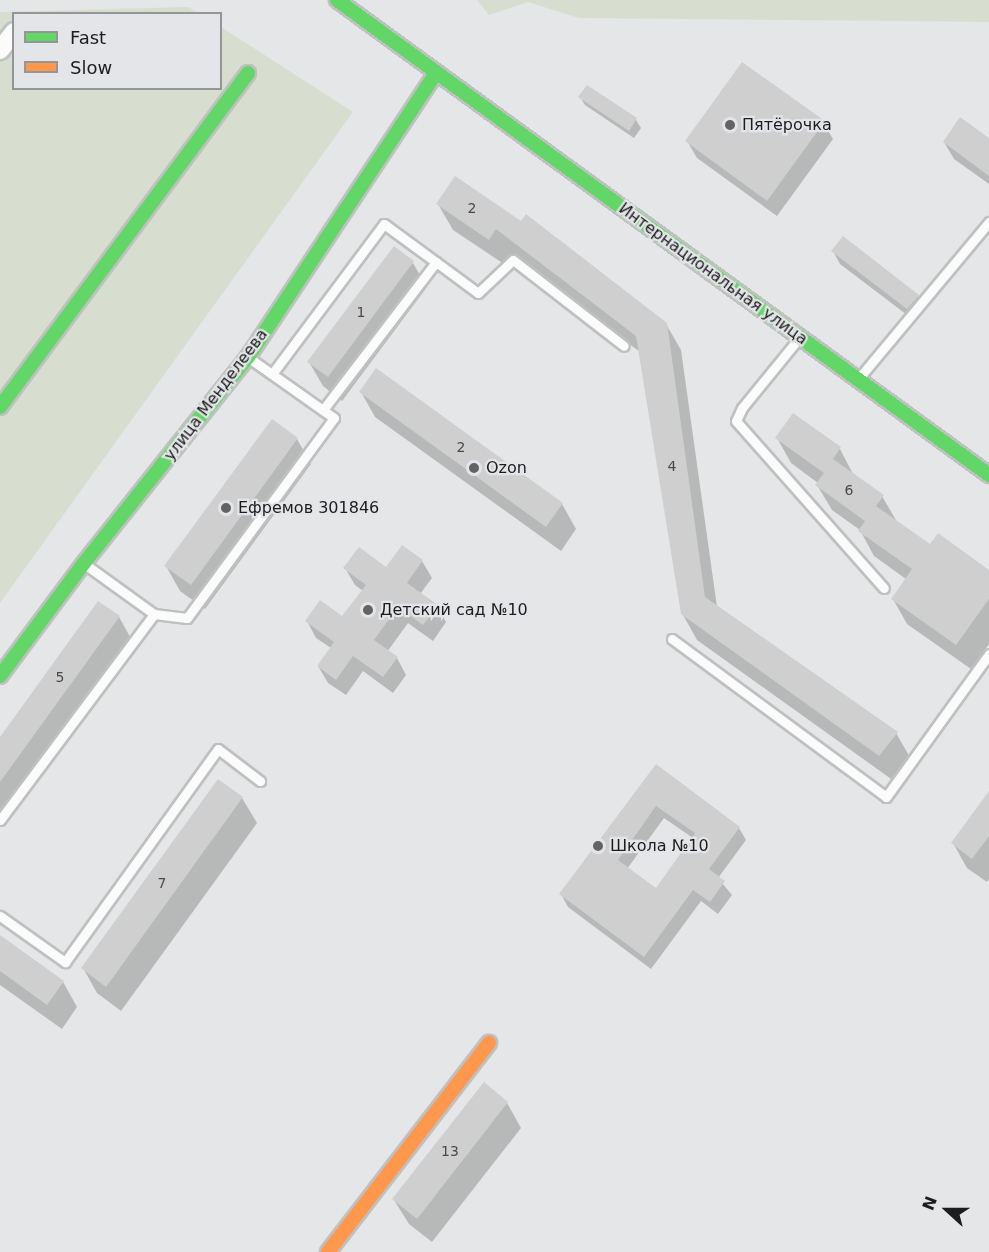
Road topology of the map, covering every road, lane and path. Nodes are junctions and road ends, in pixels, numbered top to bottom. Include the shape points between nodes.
1 (338, 0) edge
2 (12, 35) edge
3 (0, 50) edge
4 (248, 73) dead end
5 (436, 73) junction
6 (989, 222) edge
7 (436, 262) junction
8 (800, 337) junction
9 (624, 346) dead end
10 (248, 357) junction
11 (272, 374) junction
12 (858, 380) junction
13 (0, 407) edge
14 (323, 410) junction
15 (989, 476) edge
16 (84, 563) junction
17 (884, 588) dead end
18 (154, 614) junction
19 (672, 639) dead end
20 (989, 654) edge
21 (0, 676) edge
22 (260, 781) dead end
23 (0, 820) edge
24 (0, 916) edge
25 (489, 1043) dead end
26 (328, 1252) edge

1 - 5 street, Интернациональная улица
2 - 3 street
4 - 13 street
5 - 8 street, Интернациональная улица
5 - 10 street, улица Менделеева
6 - 12 lane
7 - 9 lane via 478,293 513,260
7 - 11 lane via 384,224
7 - 14 lane
8 - 12 street, Интернациональная улица
8 - 17 lane via 742,408 736,421
10 - 11 lane
10 - 16 street, улица Менделеева
11 - 14 lane
12 - 15 street, Интернациональная улица
14 - 18 lane via 334,418 187,618
16 - 18 lane
16 - 21 street, улица Менделеева
18 - 23 lane
19 - 20 lane via 886,797
22 - 24 lane via 218,749 65,962
25 - 26 street

